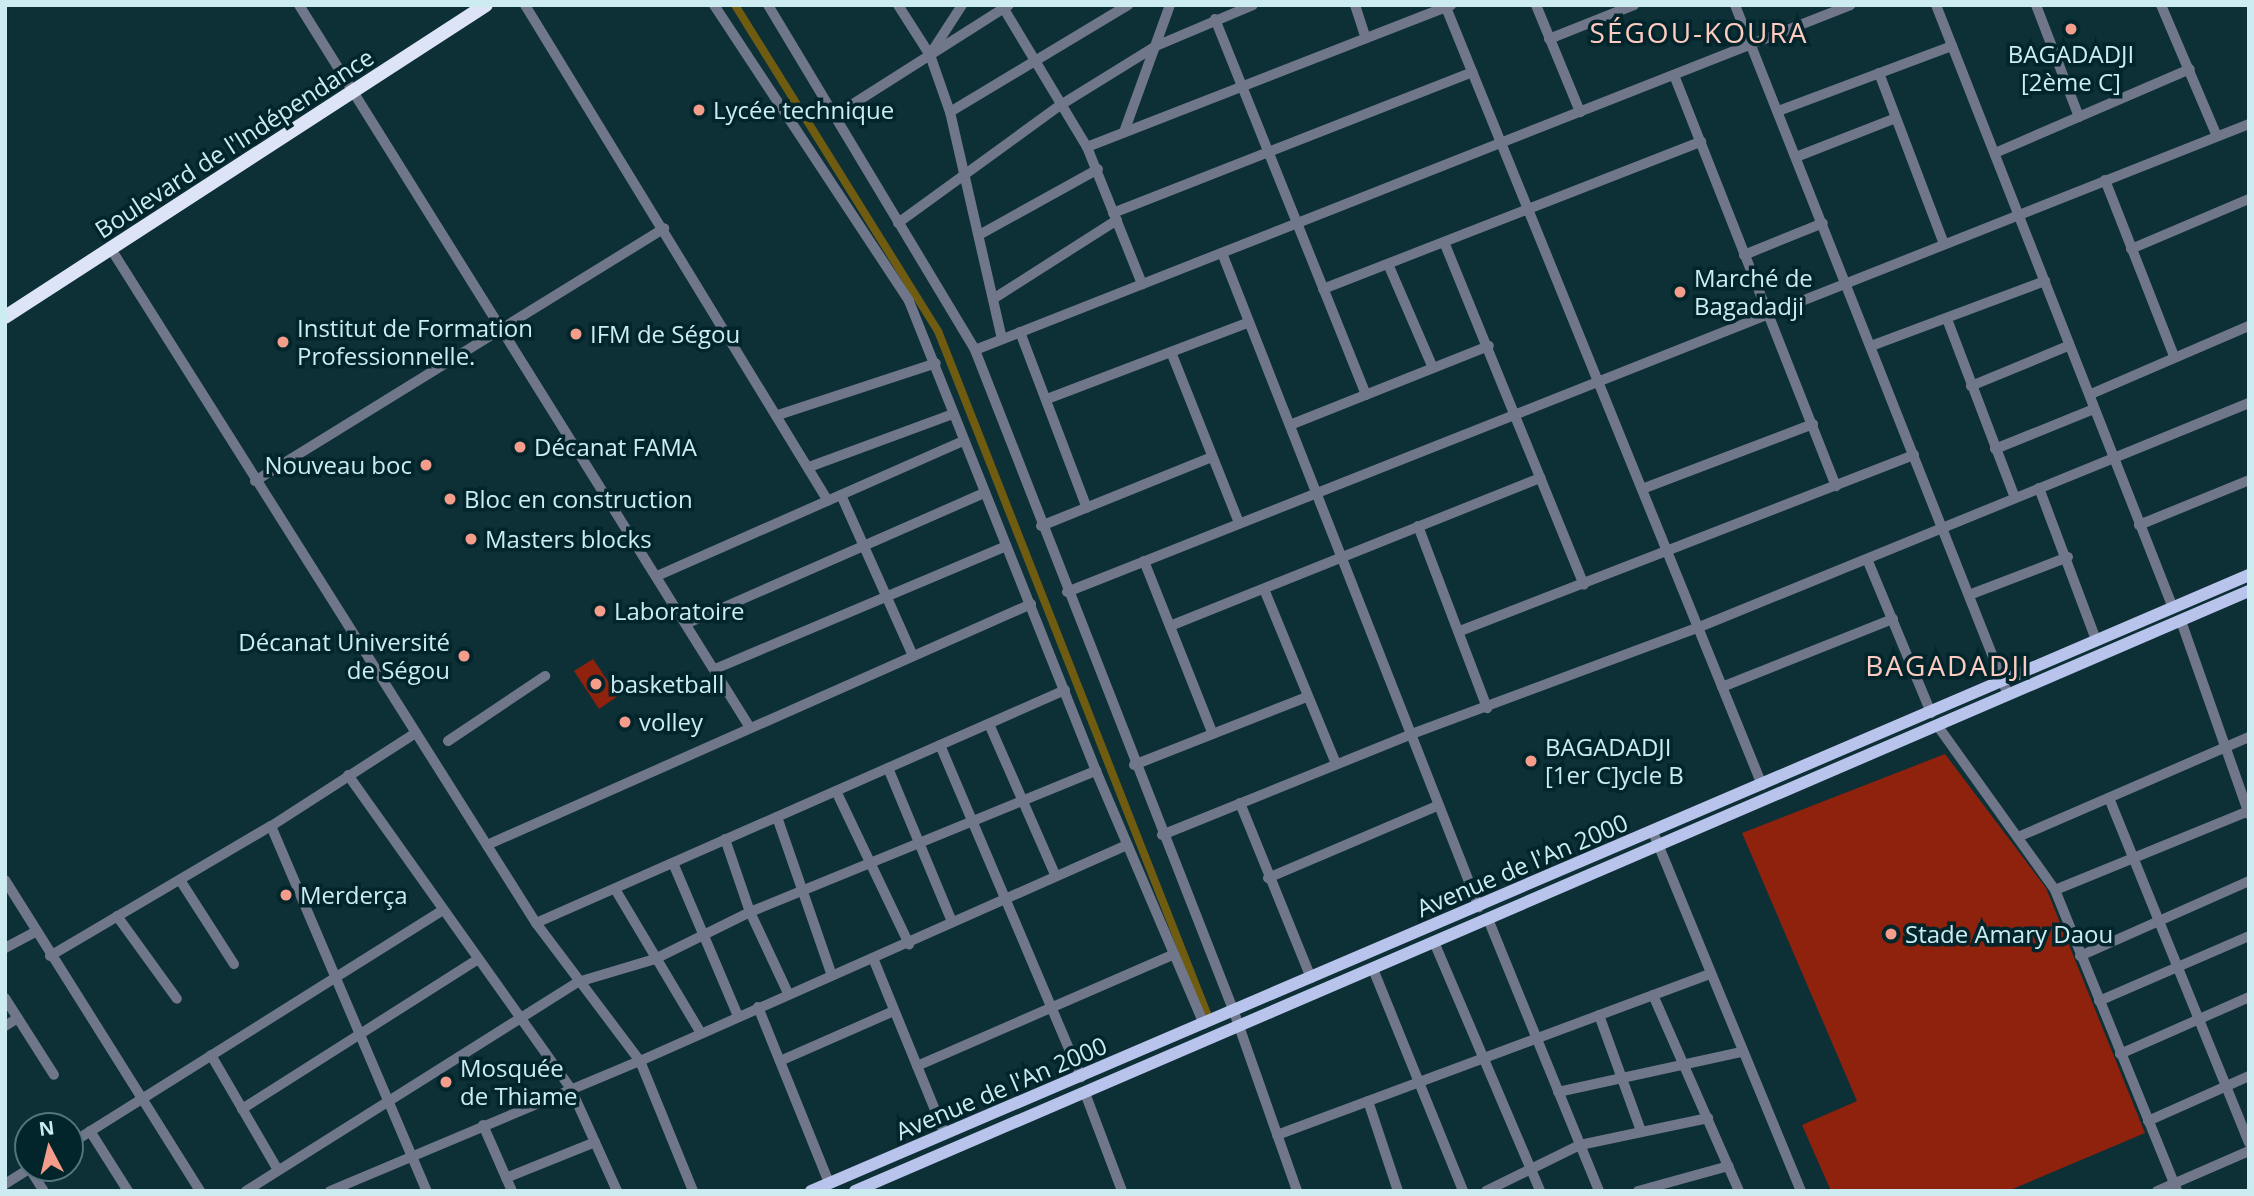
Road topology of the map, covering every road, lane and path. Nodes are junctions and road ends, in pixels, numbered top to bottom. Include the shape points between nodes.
1 (299, 5) edge
2 (486, 5) edge
3 (526, 5) edge
4 (714, 5) edge
5 (768, 5) edge
6 (898, 5) edge
7 (961, 5) edge
8 (1128, 5) edge
9 (1170, 5) edge
10 (1253, 5) edge
11 (1355, 5) edge
12 (1536, 5) edge
13 (1634, 5) edge
14 (1735, 5) edge
15 (1851, 5) edge
16 (1936, 5) edge
17 (2161, 5) edge
18 (1447, 6) edge
19 (2040, 6) edge
20 (1006, 7) edge
21 (1214, 19) junction
22 (1366, 38) junction
23 (1549, 38) junction
24 (1751, 45) junction
25 (1156, 46) junction
26 (1952, 46) junction
27 (930, 55) junction
28 (1034, 62) junction
29 (2190, 69) junction
30 (1472, 72) junction
31 (1879, 74) junction
32 (1674, 75) junction
33 (1243, 86) junction
34 (354, 94) junction
35 (1059, 106) junction
36 (1778, 111) junction
37 (950, 112) junction
38 (1580, 112) junction
39 (834, 116) junction
40 (2079, 117) junction
41 (1896, 118) junction
42 (2249, 124) edge
43 (1124, 132) junction
44 (2217, 136) junction
45 (1701, 142) junction
46 (1501, 143) junction
47 (1087, 147) junction
48 (1270, 152) junction
49 (1995, 153) junction
50 (1796, 157) junction
51 (1098, 169) junction
52 (965, 177) junction
53 (2105, 180) junction
54 (2249, 198) edge
55 (1528, 209) junction
56 (2018, 214) junction
57 (1115, 217) junction
58 (898, 223) junction
59 (1298, 223) junction
60 (1823, 223) junction
61 (664, 229) junction
62 (979, 235) junction
63 (1444, 242) junction
64 (1944, 244) junction
65 (111, 249) junction
66 (2131, 249) junction
67 (1222, 253) junction
68 (1744, 255) junction
69 (1388, 264) junction
70 (2045, 281) junction
71 (1845, 283) junction
72 (1142, 284) junction
73 (1323, 289) junction
74 (993, 299) junction
75 (1767, 314) junction
76 (5, 317) edge
77 (1947, 319) junction
78 (1247, 323) junction
79 (2249, 326) edge
80 (502, 328) junction
81 (1020, 332) junction
82 (1002, 340) junction
83 (1489, 346) junction
84 (1871, 346) junction
85 (2068, 346) junction
86 (975, 350) junction
87 (1171, 352) junction
88 (2174, 356) junction
89 (936, 363) junction
90 (1433, 368) junction
91 (1598, 381) junction
92 (1971, 386) junction
93 (2091, 394) junction
94 (1366, 395) junction
95 (1048, 399) junction
96 (2249, 402) edge
97 (2094, 409) junction
98 (953, 414) junction
99 (1515, 414) junction
100 (778, 415) junction
101 (1813, 424) junction
102 (1290, 425) junction
103 (963, 441) junction
104 (1995, 449) junction
105 (1914, 455) junction
106 (1212, 457) junction
107 (2114, 458) junction
108 (809, 467) junction
109 (1540, 478) junction
110 (256, 481) junction
111 (2249, 481) edge
112 (1836, 486) junction
113 (2039, 488) junction
114 (1642, 489) junction
115 (984, 493) junction
116 (1315, 493) junction
117 (841, 495) junction
118 (2015, 498) junction
119 (828, 501) junction
120 (1087, 508) junction
121 (1239, 523) junction
122 (2139, 525) junction
123 (1041, 526) junction
124 (1418, 526) junction
125 (1941, 528) junction
126 (865, 545) junction
127 (1006, 546) junction
128 (1668, 553) junction
129 (1340, 557) junction
130 (2068, 557) junction
131 (1867, 559) junction
132 (1144, 561) junction
133 (2249, 575) edge
134 (657, 576) junction
135 (1584, 585) junction
136 (1264, 589) junction
137 (2249, 591) edge
138 (1068, 592) junction
139 (1969, 595) junction
140 (888, 596) junction
141 (1031, 604) junction
142 (2173, 608) junction
143 (1893, 620) junction
144 (2181, 621) junction
145 (688, 624) junction
146 (1170, 626) junction
147 (1697, 628) junction
148 (1460, 631) junction
149 (2096, 640) junction
150 (912, 654) junction
151 (715, 669) junction
152 (545, 676) dead end
153 (2003, 681) junction
154 (1722, 687) junction
155 (1065, 690) junction
156 (2008, 695) junction
157 (1307, 697) junction
158 (1487, 708) junction
159 (1934, 719) junction
160 (989, 724) junction
161 (749, 726) junction
162 (414, 734) junction
163 (1213, 734) junction
164 (1409, 735) junction
165 (2249, 737) edge
166 (448, 741) dead end
167 (940, 745) junction
168 (2228, 746) junction
169 (1336, 764) junction
170 (1134, 765) junction
171 (888, 768) junction
172 (1096, 771) junction
173 (348, 775) junction
174 (1762, 785) junction
175 (835, 791) junction
176 (2109, 798) junction
177 (1024, 801) junction
178 (1240, 803) junction
179 (1437, 806) junction
180 (2248, 812) edge
181 (777, 817) junction
182 (973, 821) junction
183 (271, 826) junction
184 (1653, 832) junction
185 (1162, 835) junction
186 (2018, 837) junction
187 (725, 839) junction
188 (919, 843) junction
189 (487, 845) junction
190 (1128, 845) junction
191 (1658, 845) junction
192 (2134, 857) junction
193 (673, 863) junction
194 (870, 863) junction
195 (1055, 874) junction
196 (1268, 878) junction
197 (5, 880) edge
198 (180, 880) junction
199 (2249, 881) edge
200 (615, 889) junction
201 (803, 890) junction
202 (2055, 890) junction
203 (1005, 898) junction
204 (1479, 907) junction
205 (441, 911) junction
206 (750, 912) junction
207 (117, 916) junction
208 (1488, 919) junction
209 (2160, 921) junction
210 (952, 922) junction
211 (536, 923) junction
212 (35, 932) junction
213 (2249, 936) edge
214 (703, 937) junction
215 (1434, 942) junction
216 (909, 944) junction
217 (5, 948) edge
218 (1174, 954) junction
219 (50, 956) junction
220 (2080, 956) junction
221 (873, 958) junction
222 (655, 959) junction
223 (477, 960) junction
224 (234, 964) dead end
225 (2179, 967) junction
226 (1373, 969) junction
227 (831, 973) junction
228 (1709, 974) junction
229 (337, 976) junction
230 (1311, 978) junction
231 (578, 982) junction
232 (788, 993) junction
233 (1653, 995) junction
234 (2249, 997) edge
235 (5, 998) edge
236 (177, 999) dead end
237 (2099, 1001) junction
238 (758, 1007) junction
239 (1051, 1007) junction
240 (894, 1011) junction
241 (1234, 1012) junction
242 (1599, 1015) junction
243 (738, 1016) junction
244 (18, 1018) junction
245 (519, 1019) junction
246 (2200, 1019) junction
247 (1204, 1024) junction
248 (5, 1026) edge
249 (1239, 1026) junction
250 (360, 1033) junction
251 (701, 1033) junction
252 (1535, 1039) junction
253 (1742, 1052) junction
254 (2120, 1054) junction
255 (211, 1055) junction
256 (1484, 1058) junction
257 (640, 1060) junction
258 (780, 1061) junction
259 (1685, 1065) junction
260 (917, 1066) junction
261 (54, 1075) dead end
262 (2249, 1076) edge
263 (1082, 1077) junction
264 (1622, 1079) junction
265 (1419, 1083) junction
266 (2226, 1086) junction
267 (571, 1089) junction
268 (1085, 1093) junction
269 (1558, 1093) junction
270 (142, 1100) junction
271 (390, 1100) junction
272 (1368, 1101) junction
273 (242, 1109) junction
274 (1708, 1118) junction
275 (2148, 1121) junction
276 (483, 1125) junction
277 (90, 1131) junction
278 (1641, 1131) junction
279 (945, 1134) junction
280 (84, 1135) edge
281 (1277, 1135) junction
282 (595, 1142) junction
283 (2249, 1143) edge
284 (1580, 1145) junction
285 (2249, 1151) edge
286 (410, 1154) junction
287 (1728, 1166) junction
288 (1531, 1169) junction
289 (278, 1170) junction
290 (506, 1178) junction
291 (829, 1183) junction
292 (877, 1187) edge
293 (2176, 1187) edge
294 (128, 1191) edge
295 (200, 1191) edge
296 (246, 1191) edge
297 (330, 1191) edge
298 (427, 1191) edge
299 (512, 1191) edge
300 (617, 1191) edge
301 (693, 1191) edge
302 (811, 1191) edge
303 (855, 1191) edge
304 (1122, 1191) edge
305 (1297, 1191) edge
306 (1398, 1191) edge
307 (1463, 1191) edge
308 (1486, 1191) edge
309 (1540, 1191) edge
310 (1599, 1191) edge
311 (1638, 1191) edge
312 (1739, 1191) edge
313 (1801, 1191) edge
314 (2157, 1191) edge

1 - 34 street
2 - 34 highway, Boulevard de l'Indépendance
3 - 61 street
4 - 89 street via 909,301
5 - 39 street
6 - 27 street
7 - 27 street
8 - 28 street
9 - 25 street
10 - 21 street
11 - 22 street
12 - 23 street
13 - 23 street
14 - 24 street
15 - 24 street
16 - 26 street
17 - 29 street
18 - 22 street
18 - 30 street
19 - 40 street
20 - 27 street
20 - 28 street
21 - 25 street
21 - 33 street
22 - 33 street
23 - 38 street
24 - 32 street
24 - 36 street
25 - 35 street
25 - 43 street
26 - 31 street
26 - 49 street
27 - 37 street
27 - 39 street
28 - 35 street
28 - 37 street
29 - 40 street
29 - 44 street
30 - 46 street
30 - 48 street
31 - 36 street
31 - 41 street
32 - 38 street
32 - 45 street
33 - 43 street
33 - 48 street
34 - 65 highway, Boulevard de l'Indépendance
34 - 80 street
35 - 47 street
35 - 52 street
36 - 50 street
37 - 52 street
38 - 46 street
39 - 58 street
40 - 49 street
41 - 50 street
41 - 64 street
42 - 44 street
43 - 47 street
44 - 53 street
45 - 55 street
45 - 68 street
46 - 55 street
46 - 59 street
47 - 51 street
48 - 57 street
48 - 59 street
49 - 56 street
50 - 60 street
51 - 57 street
51 - 62 street
52 - 58 street
52 - 62 street
53 - 56 street
53 - 66 street
54 - 66 street
55 - 63 street
55 - 91 street
56 - 64 street
56 - 70 street
57 - 72 street
57 - 74 street
58 - 86 street
59 - 67 street
59 - 73 street
60 - 68 street
60 - 71 street
61 - 80 street
61 - 100 street
62 - 74 street
63 - 69 street
63 - 83 street
64 - 71 street
65 - 76 highway, Boulevard de l'Indépendance
65 - 110 street
66 - 88 street
67 - 72 street
67 - 78 street
68 - 75 street
69 - 73 street
69 - 90 street
70 - 77 street
70 - 85 street
71 - 75 street
71 - 84 street
72 - 81 street
73 - 94 street
74 - 82 street
75 - 91 street
75 - 101 street
77 - 84 street
77 - 92 street
78 - 87 street
78 - 102 street
79 - 88 street
80 - 110 street
80 - 134 street
81 - 82 street
81 - 95 street
82 - 86 street
83 - 90 street
83 - 99 street
84 - 105 street
85 - 92 street
85 - 93 street
86 - 123 street
87 - 95 street
87 - 106 street
88 - 93 street
89 - 98 street
89 - 100 street
90 - 94 street
91 - 99 street
91 - 114 street
92 - 104 street
93 - 97 street
94 - 102 street
95 - 120 street
96 - 107 street
97 - 104 street
97 - 107 street
98 - 103 street
98 - 108 street
99 - 109 street
99 - 116 street
100 - 108 street
101 - 112 street
101 - 114 street
102 - 116 street
103 - 115 street
103 - 117 street
104 - 118 street
105 - 112 street
105 - 125 street
106 - 120 street
106 - 121 street
107 - 113 street
107 - 122 street
108 - 119 street
109 - 124 street
109 - 135 street
110 - 162 street
111 - 122 street
112 - 128 street
113 - 118 street
113 - 130 street
114 - 128 street
115 - 126 street
115 - 127 street
116 - 121 street
116 - 129 street
117 - 119 street
117 - 126 street
118 - 125 street
119 - 134 street
120 - 123 street
121 - 132 street
122 - 142 street
123 - 138 street
124 - 129 street
124 - 148 street
125 - 131 street
125 - 139 street
126 - 140 street
126 - 145 street
127 - 140 street
127 - 141 street
128 - 135 street
128 - 147 street
129 - 136 street
129 - 164 street
130 - 139 street
130 - 149 street
131 - 143 street
131 - 147 street
132 - 138 street
132 - 146 street
133 - 142 main road, Avenue de l'An 2000
134 - 145 street
135 - 148 street
136 - 146 street
136 - 157 street
137 - 144 main road, Avenue de l'An 2000
138 - 170 street
139 - 153 street
140 - 150 street
140 - 151 street
141 - 150 street
141 - 155 street
142 - 149 main road, Avenue de l'An 2000
143 - 154 street
143 - 159 street
144 - 156 main road, Avenue de l'An 2000
144 - 168 street
145 - 151 street
146 - 163 street
147 - 154 street
147 - 158 street
148 - 158 street
149 - 153 main road, Avenue de l'An 2000
150 - 161 street
151 - 161 street
152 - 166 street
153 - 156 street
153 - 159 main road, Avenue de l'An 2000
154 - 174 street
155 - 160 street
155 - 172 street
156 - 159 main road, Avenue de l'An 2000
157 - 163 street
157 - 169 street
158 - 164 street
159 - 174 main road, Avenue de l'An 2000
159 - 186 street
159 - 191 main road, Avenue de l'An 2000
160 - 167 street
160 - 177 street
161 - 189 street
162 - 173 street
162 - 189 street
163 - 170 street
164 - 169 street
164 - 179 street
165 - 168 street
167 - 171 street
167 - 182 street
168 - 176 street
168 - 180 street
169 - 178 street
170 - 185 street
171 - 175 street
171 - 188 street
172 - 177 street
172 - 190 street
173 - 183 street
173 - 205 street
174 - 184 main road, Avenue de l'An 2000
175 - 181 street
175 - 194 street
176 - 186 street
176 - 192 street
177 - 182 street
177 - 195 street
178 - 185 street
178 - 196 street
179 - 196 street
179 - 204 street
180 - 192 street
181 - 187 street
181 - 201 street
182 - 188 street
182 - 203 street
183 - 198 street
183 - 229 street
184 - 191 street
184 - 204 main road, Avenue de l'An 2000
185 - 241 street
186 - 202 street
187 - 193 street
187 - 206 street
188 - 194 street
188 - 210 street
189 - 211 street
190 - 195 street
190 - 218 street
191 - 208 main road, Avenue de l'An 2000
191 - 228 street
192 - 202 street
192 - 209 street
193 - 200 street
193 - 214 street
194 - 201 street
194 - 216 street
195 - 203 street
196 - 230 street
197 - 212 street
198 - 207 street
198 - 224 street
199 - 209 street
200 - 211 street
200 - 222 street
201 - 206 street
201 - 227 street
202 - 220 street
203 - 210 street
203 - 239 street
204 - 230 main road, Avenue de l'An 2000
205 - 223 street
205 - 229 street
206 - 214 street
206 - 232 street
207 - 219 street
207 - 236 street
208 - 215 main road, Avenue de l'An 2000
208 - 252 street
209 - 220 street
209 - 225 street
210 - 216 street
211 - 231 street
212 - 217 street
212 - 219 street
213 - 225 street
214 - 222 street
214 - 243 street
215 - 226 main road, Avenue de l'An 2000
215 - 256 street
216 - 221 street
218 - 239 street
218 - 247 street
219 - 270 street
220 - 237 street
221 - 227 street
221 - 240 street
222 - 231 street
222 - 251 street
223 - 245 street
223 - 250 street
225 - 237 street
225 - 246 street
226 - 249 main road, Avenue de l'An 2000
226 - 265 street
227 - 232 street
228 - 233 street
228 - 253 street
229 - 250 street
229 - 255 street
230 - 241 main road, Avenue de l'An 2000
231 - 245 street
231 - 257 street
232 - 238 street
233 - 242 street
233 - 259 street
234 - 246 street
235 - 244 street
237 - 254 street
238 - 243 street
238 - 258 street
239 - 260 street
239 - 263 street
240 - 258 street
240 - 260 street
241 - 247 main road, Avenue de l'An 2000
241 - 249 street
242 - 252 street
242 - 264 street
243 - 251 street
244 - 248 street
244 - 261 street
245 - 267 street
245 - 271 street
246 - 254 street
246 - 266 street
247 - 263 main road, Avenue de l'An 2000
249 - 268 main road, Avenue de l'An 2000
249 - 281 street
250 - 271 street
250 - 273 street
251 - 257 street
252 - 256 street
252 - 269 street
253 - 259 street
253 - 313 street
254 - 275 street
255 - 270 street
255 - 273 street
256 - 265 street
256 - 288 street
257 - 267 street
257 - 301 street
258 - 291 street
259 - 264 street
259 - 274 street
260 - 279 street
262 - 266 street
263 - 279 main road, Avenue de l'An 2000
264 - 269 street
264 - 278 street
265 - 272 street
265 - 307 street
266 - 275 street
266 - 283 street
267 - 276 street
267 - 282 street
268 - 292 main road, Avenue de l'An 2000
268 - 304 street
269 - 284 street
270 - 277 street
270 - 295 street
271 - 286 street
271 - 289 street
272 - 281 street
272 - 306 street
273 - 289 street
274 - 278 street
274 - 287 street
275 - 293 street
276 - 286 street
276 - 290 street
277 - 280 street
277 - 294 street
278 - 284 street
279 - 291 main road, Avenue de l'An 2000
281 - 305 street
282 - 290 street
282 - 300 street
284 - 288 street
284 - 310 street
285 - 293 street
286 - 297 street
286 - 298 street
287 - 311 street
287 - 312 street
288 - 308 street
288 - 309 street
289 - 296 street
290 - 299 street
291 - 302 main road, Avenue de l'An 2000
292 - 303 main road, Avenue de l'An 2000
293 - 314 street

